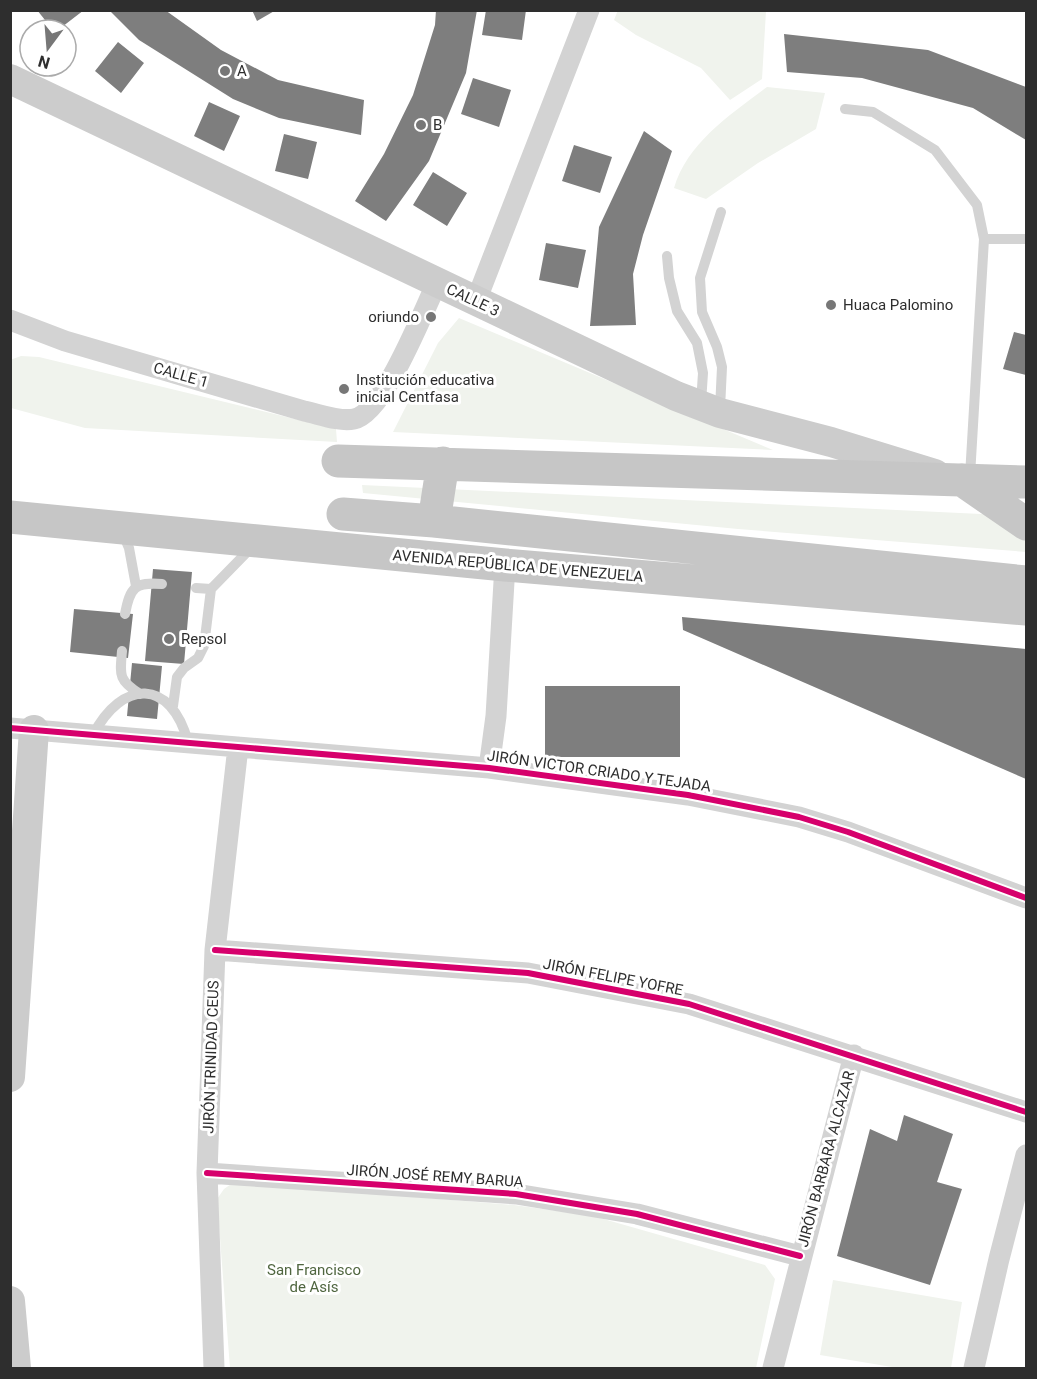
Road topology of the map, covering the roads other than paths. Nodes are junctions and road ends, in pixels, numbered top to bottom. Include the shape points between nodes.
1 (589, 10) edge
2 (10, 78) edge
3 (845, 109) dead end
4 (721, 212) dead end
5 (984, 239) junction
6 (1026, 239) edge
7 (667, 256) dead end
8 (437, 283) junction
9 (476, 301) junction
10 (10, 320) edge
11 (711, 409) junction
12 (338, 461) dead end
13 (443, 464) junction
14 (961, 479) junction
15 (1026, 482) edge
16 (343, 514) dead end
17 (11, 517) edge
18 (434, 521) junction
19 (1026, 524) edge
20 (10, 527) edge
21 (121, 528) junction
22 (554, 533) junction
23 (258, 542) junction
24 (505, 565) junction
25 (1026, 582) edge
26 (162, 584) dead end
27 (136, 586) junction
28 (196, 588) dead end
29 (211, 589) junction
30 (1026, 609) edge
31 (125, 614) dead end
32 (122, 651) dead end
33 (140, 694) junction
34 (173, 706) junction
35 (22, 729) edge
36 (93, 735) junction
37 (188, 742) junction
38 (238, 747) junction
39 (489, 768) junction
40 (1026, 898) edge
41 (215, 950) junction
42 (854, 1055) junction
43 (10, 1077) edge
44 (1026, 1112) edge
45 (1026, 1155) edge
46 (207, 1173) junction
47 (800, 1256) junction
48 (10, 1301) edge
49 (16, 1368) edge
50 (214, 1368) edge
51 (773, 1368) edge
52 (974, 1368) edge

1 - 9 street
2 - 8 main road, CALLE 3
3 - 5 lane via 873,112 935,150 977,205
4 - 11 lane via 700,278 702,312 722,368
5 - 6 lane
5 - 14 lane
7 - 11 lane via 677,310 697,343
8 - 9 main road, CALLE 3
8 - 10 street, CALLE 1 via 384,392 370,410 355,419 304,411 65,341
9 - 11 main road, CALLE 3
11 - 14 main road, CALLE 3
12 - 13 main road
13 - 14 main road
13 - 18 main road
14 - 15 main road
14 - 19 main road
16 - 18 main road
17 - 20 main road
17 - 21 main road, AVENIDA REPÚBLICA DE VENEZUELA
18 - 22 main road
21 - 23 main road, AVENIDA REPÚBLICA DE VENEZUELA
21 - 27 lane
22 - 24 main road via 516,551
22 - 25 main road
23 - 24 main road, AVENIDA REPÚBLICA DE VENEZUELA
23 - 29 lane
24 - 30 main road, AVENIDA REPÚBLICA DE VENEZUELA
24 - 39 street
26 - 27 lane
27 - 31 lane via 128,598
28 - 29 lane
29 - 34 lane via 204,646 198,658 177,677
32 - 33 lane via 120,674 126,685
33 - 34 lane via 159,697
33 - 36 lane via 121,700 104,715
34 - 37 lane
35 - 36 street, JIRÓN VICTOR CRIADO Y TEJADA
35 - 43 main road
36 - 37 street, JIRÓN VICTOR CRIADO Y TEJADA
37 - 38 street, JIRÓN VICTOR CRIADO Y TEJADA
38 - 39 street, JIRÓN VICTOR CRIADO Y TEJADA
38 - 41 street, JIRÓN TRINIDAD CEUS
39 - 40 street, JIRÓN VICTOR CRIADO Y TEJADA via 688,795 788,815 848,832
41 - 42 street, JIRÓN FELIPE YOFRE via 528,973 689,1004
41 - 46 street, JIRÓN TRINIDAD CEUS
42 - 44 street, JIRÓN FELIPE YOFRE
42 - 47 street, JIRÓN BARBARA ALCAZAR
45 - 52 street
46 - 47 street, JIRÓN JOSÉ REMY BARUA via 516,1194 637,1214
46 - 50 street, JIRÓN TRINIDAD CEUS
47 - 51 street, JIRÓN BARBARA ALCAZAR
48 - 49 main road

